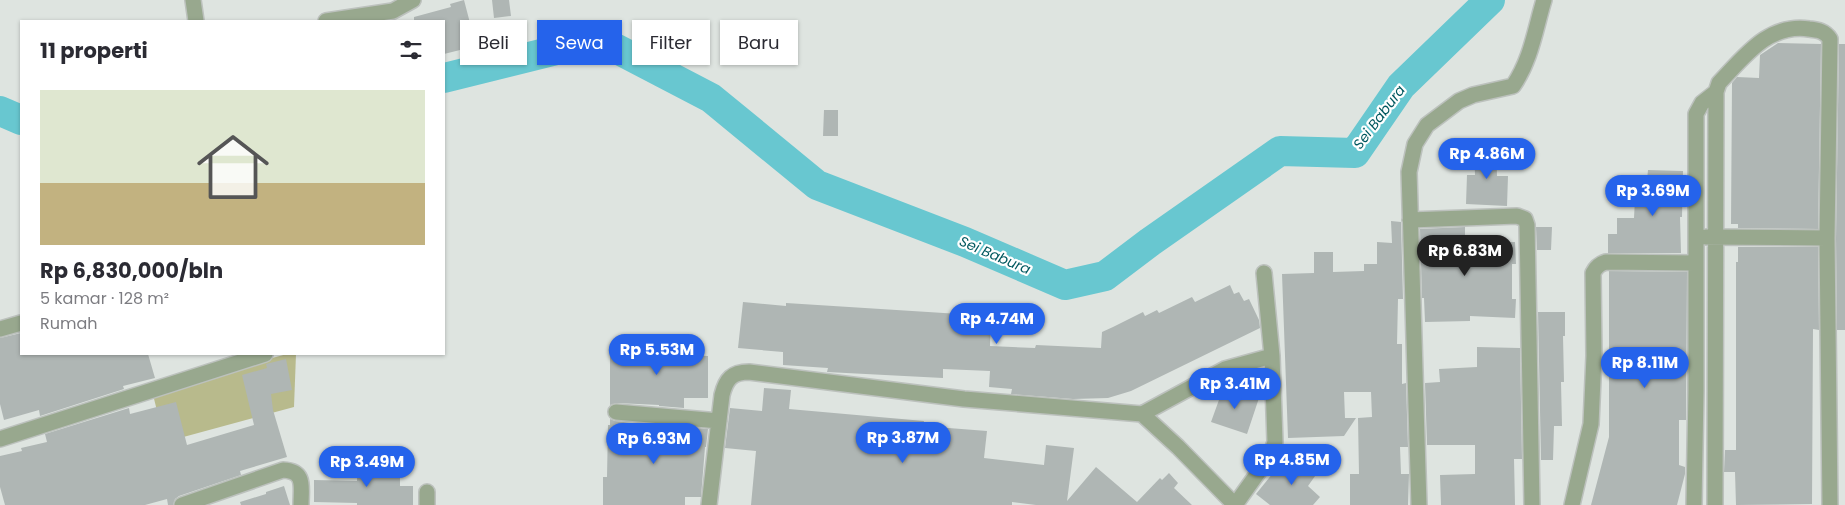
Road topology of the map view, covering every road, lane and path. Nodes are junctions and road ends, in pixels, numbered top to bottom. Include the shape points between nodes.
1 (193, 0) edge
2 (413, 0) edge
3 (1544, 0) edge
4 (196, 20) edge
5 (332, 20) edge
6 (1716, 92) junction
7 (1410, 220) junction
8 (1716, 236) junction
9 (1697, 237) junction
10 (1826, 238) junction
11 (1695, 263) junction
12 (1264, 273) dead end
13 (20, 323) edge
14 (0, 329) edge
15 (262, 355) edge
16 (1272, 356) junction
17 (616, 412) dead end
18 (1142, 414) junction
19 (719, 421) junction
20 (0, 439) edge
21 (182, 505) edge
22 (301, 505) edge
23 (709, 505) edge
24 (1235, 505) edge
25 (1418, 505) edge
26 (1532, 505) edge
27 (1572, 505) edge
28 (1693, 505) edge
29 (1715, 505) edge
30 (1830, 505) edge

1 - 4 street
2 - 5 street via 393,10
3 - 7 street via 1530,53 1514,86 1459,101 1427,125 1415,144 1409,172
6 - 8 street
6 - 9 street via 1698,107 1696,114
6 - 10 street via 1719,83 1766,37 1800,27 1828,36
7 - 25 street
7 - 26 street via 1517,216 1525,219
8 - 9 street
8 - 10 street
8 - 29 street
9 - 11 street
10 - 30 street
11 - 27 street via 1606,262 1593,273 1591,424
11 - 28 street
12 - 16 street
13 - 14 street
15 - 20 street
16 - 18 street via 1224,369
16 - 24 street via 1275,442 1270,456
17 - 19 street
18 - 19 street via 964,399 738,372 725,383
18 - 24 street
19 - 23 street
21 - 22 street via 283,470 292,470 298,475

